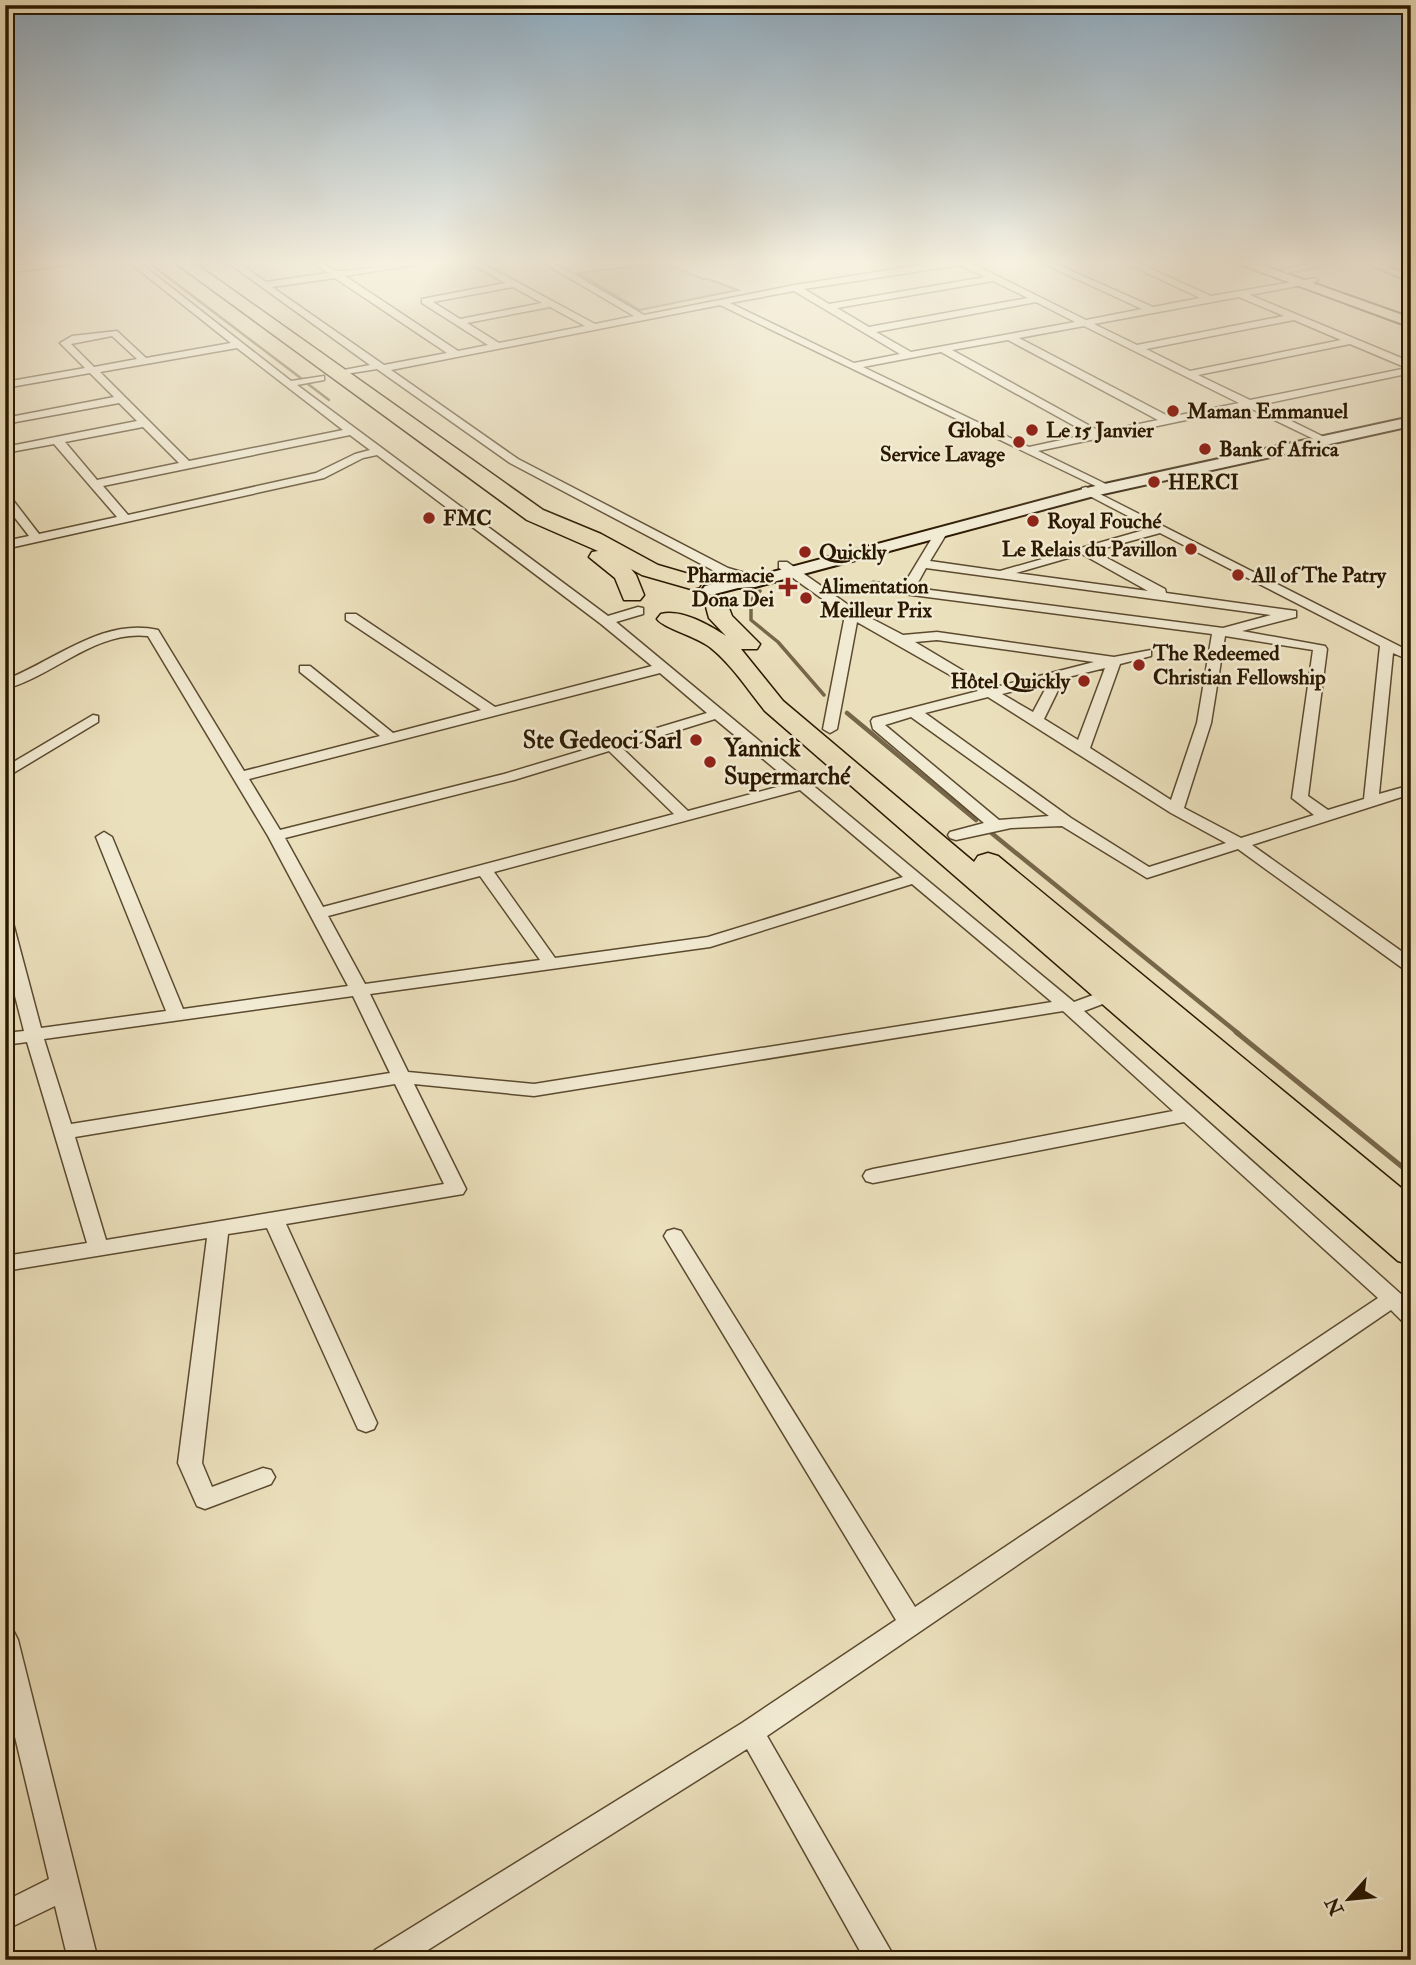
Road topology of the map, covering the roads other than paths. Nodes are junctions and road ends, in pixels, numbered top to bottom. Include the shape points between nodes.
1 (75, 351) edge
2 (133, 351) edge
3 (205, 351) edge
4 (245, 351) edge
5 (292, 351) edge
6 (296, 351) edge
7 (358, 351) edge
8 (451, 351) edge
9 (471, 351) edge
10 (821, 351) edge
11 (902, 351) edge
12 (933, 351) edge
13 (945, 351) edge
14 (1036, 351) edge
15 (1141, 351) edge
16 (1302, 351) edge
17 (1372, 351) edge
18 (456, 354) junction
19 (909, 355) junction
20 (144, 361) junction
21 (853, 366) junction
22 (381, 367) junction
23 (1411, 368) edge
24 (94, 370) junction
25 (1188, 374) junction
26 (328, 376) junction
27 (7, 382) edge
28 (289, 384) junction
29 (122, 399) junction
30 (1249, 404) junction
31 (1411, 413) edge
32 (5, 421) edge
33 (1169, 421) junction
34 (1411, 422) edge
35 (145, 423) junction
36 (353, 431) junction
37 (1099, 435) junction
38 (1319, 438) junction
39 (57, 440) junction
40 (5, 450) edge
41 (1028, 450) junction
42 (380, 451) junction
43 (187, 465) junction
44 (94, 484) junction
45 (1094, 488) junction
46 (5, 497) edge
47 (125, 519) junction
48 (1160, 529) junction
49 (942, 533) junction
50 (37, 539) junction
51 (5, 545) edge
52 (1085, 551) junction
53 (923, 564) junction
54 (788, 569) junction
55 (999, 574) junction
56 (873, 586) dead end
57 (719, 587) junction
58 (907, 590) junction
59 (1169, 597) junction
60 (635, 603) junction
61 (1315, 607) junction
62 (852, 614) junction
63 (1292, 614) junction
64 (351, 617) dead end
65 (669, 619) junction
66 (606, 621) junction
67 (1225, 632) junction
68 (901, 639) junction
69 (1387, 644) junction
70 (1146, 653) dead end
71 (1411, 657) edge
72 (1114, 661) junction
73 (663, 668) junction
74 (305, 669) dead end
75 (1059, 675) junction
76 (5, 685) edge
77 (990, 692) junction
78 (912, 711) junction
79 (493, 712) junction
80 (718, 714) junction
81 (93, 719) dead end
82 (1036, 720) junction
83 (830, 729) junction
84 (391, 738) junction
85 (611, 744) junction
86 (1082, 749) junction
87 (5, 774) edge
88 (242, 776) junction
89 (803, 785) junction
90 (1411, 789) edge
91 (1371, 801) junction
92 (1176, 810) junction
93 (685, 816) junction
94 (1326, 816) junction
95 (1066, 821) junction
96 (994, 824) junction
97 (956, 835) junction
98 (276, 836) junction
99 (104, 837) dead end
100 (1239, 843) junction
101 (484, 870) junction
102 (915, 878) junction
103 (317, 914) junction
104 (5, 923) edge
105 (551, 964) junction
106 (1411, 966) edge
107 (359, 990) junction
108 (1110, 995) junction
109 (1069, 1007) junction
110 (177, 1016) junction
111 (34, 1035) junction
112 (5, 1039) edge
113 (402, 1077) junction
114 (1187, 1115) junction
115 (64, 1132) junction
116 (873, 1176) dead end
117 (1411, 1216) edge
118 (273, 1219) junction
119 (218, 1229) junction
120 (674, 1236) dead end
121 (99, 1249) junction
122 (1411, 1252) edge
123 (5, 1264) edge
124 (1392, 1299) junction
125 (1411, 1316) edge
126 (366, 1423) dead end
127 (263, 1477) dead end
128 (912, 1625) junction
129 (5, 1640) edge
130 (11, 1692) edge
131 (751, 1732) junction
132 (65, 1886) junction
133 (5, 1916) edge
134 (83, 1960) edge
135 (385, 1960) edge
136 (881, 1960) edge

1 - 24 street
2 - 20 street
3 - 20 street
4 - 28 street
5 - 26 highway
6 - 26 highway
7 - 22 street
8 - 18 street
9 - 18 street
10 - 21 street
11 - 19 street
12 - 19 street
13 - 37 street
14 - 33 street
15 - 25 street
16 - 25 street
17 - 23 street
18 - 22 street
19 - 21 street
20 - 24 street
21 - 41 street
22 - 26 street
22 - 57 street via 514,461 731,574
23 - 30 street
24 - 27 street
24 - 29 street
25 - 30 street
26 - 28 street
26 - 57 highway via 536,515 650,570
26 - 60 highway via 503,512 620,569 629,580
28 - 36 street
29 - 32 street
29 - 35 street
30 - 33 street
30 - 38 street
31 - 38 street
33 - 37 street
34 - 38 street
35 - 39 street
35 - 43 street
36 - 42 street
36 - 43 street
37 - 41 street
38 - 45 street
39 - 40 street
39 - 44 street
41 - 45 street
42 - 47 street via 320,476
42 - 66 street
43 - 44 street
44 - 47 street
45 - 48 street
45 - 49 street
45 - 54 street
46 - 50 street
47 - 50 street
48 - 52 street
48 - 61 street
49 - 53 street
49 - 54 street
50 - 51 street
52 - 55 street
52 - 59 street
53 - 55 street
53 - 58 street
54 - 57 street via 755,582
54 - 62 street
55 - 59 street
56 - 58 street
57 - 60 highway via 654,583 643,587
57 - 65 highway via 713,609
57 - 83 highway via 718,613 727,625 797,702
58 - 67 street
59 - 63 street
60 - 65 highway
60 - 66 street
61 - 63 street
61 - 69 street
62 - 68 street
62 - 83 street
63 - 67 street
64 - 79 street
65 - 108 highway via 698,627 718,639 774,705
66 - 73 street
67 - 92 street via 1219,633 1204,723
67 - 94 street via 1320,649 1300,799
68 - 72 street via 937,636
68 - 77 street
69 - 71 street
69 - 91 street
70 - 72 street
72 - 75 street
72 - 86 street
73 - 79 street
73 - 80 street
74 - 84 street
75 - 77 street
75 - 82 street
76 - 88 street via 28,678 98,640 141,629 153,633
77 - 78 street
77 - 82 street
78 - 95 street
78 - 96 street via 878,721 877,726
79 - 84 street
80 - 85 street
80 - 89 street
81 - 87 street
82 - 86 street
83 - 97 highway
84 - 88 street
85 - 93 street
85 - 98 street via 509,777
86 - 92 street
88 - 98 street
89 - 93 street
89 - 102 street
90 - 91 street
91 - 94 street
92 - 100 street
93 - 101 street
94 - 100 street
95 - 96 street
95 - 100 street via 1147,873
96 - 97 street
97 - 117 highway
98 - 103 street
99 - 110 street
100 - 106 street
101 - 103 street
101 - 105 street
102 - 105 street via 710,942
102 - 109 street
103 - 107 street
104 - 111 street
105 - 107 street
107 - 110 street
107 - 113 street
108 - 109 street
108 - 122 highway
109 - 113 street via 534,1090
109 - 114 street
110 - 111 street
111 - 112 street
111 - 115 street
113 - 115 street
113 - 118 street via 456,1189
114 - 116 street
114 - 124 street
115 - 121 street
118 - 119 street
118 - 126 street
119 - 121 street
119 - 127 street via 190,1463 205,1499
120 - 128 street
121 - 123 street
124 - 125 street
124 - 128 street
128 - 131 street
129 - 130 street
130 - 132 street
131 - 135 street
131 - 136 street
132 - 133 street
132 - 134 street

